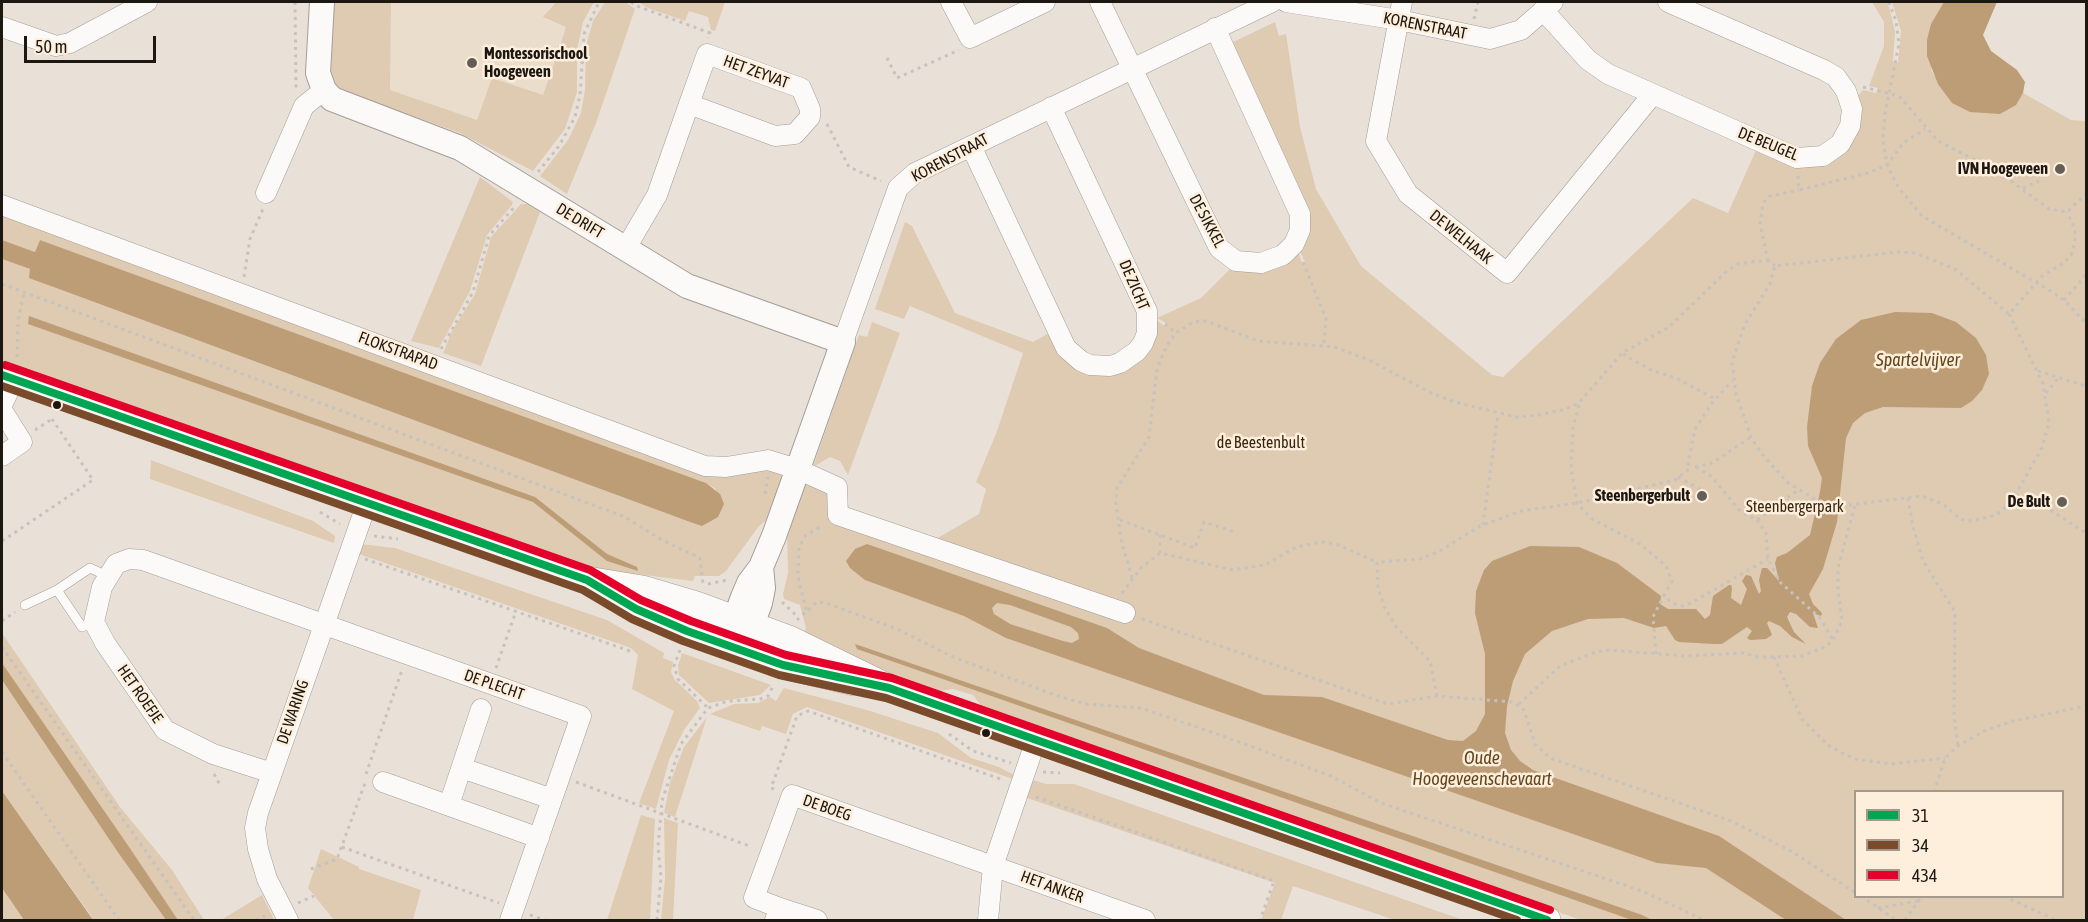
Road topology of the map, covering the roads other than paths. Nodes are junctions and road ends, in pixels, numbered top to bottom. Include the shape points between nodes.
1 (147, 2) edge
2 (322, 2) edge
3 (951, 2) edge
4 (1046, 2) edge
5 (1100, 2) edge
6 (1272, 2) edge
7 (1286, 2) edge
8 (1668, 2) edge
9 (1548, 6) edge
10 (1401, 11) edge
11 (2, 27) edge
12 (1215, 28) junction
13 (1131, 69) junction
14 (324, 90) junction
15 (1653, 94) junction
16 (689, 104) junction
17 (1051, 107) junction
18 (971, 146) junction
19 (266, 193) road end
20 (2, 205) edge
21 (626, 248) junction
22 (843, 342) junction
23 (8, 377) edge
24 (2, 405) edge
25 (2, 410) edge
26 (2, 456) edge
27 (797, 469) junction
28 (367, 502) junction
29 (107, 576) junction
30 (587, 580) junction
31 (57, 590) junction
32 (25, 605) dead end
33 (1119, 611) road end
34 (94, 622) junction
35 (744, 622) junction
36 (324, 625) junction
37 (734, 648) junction
38 (889, 688) junction
39 (481, 709) dead end
40 (1035, 740) junction
41 (462, 768) junction
42 (272, 773) junction
43 (383, 782) dead end
44 (552, 799) junction
45 (449, 805) junction
46 (539, 837) junction
47 (993, 866) junction
48 (778, 914) edge
49 (513, 915) edge
50 (1537, 919) edge
51 (288, 921) edge
52 (817, 921) edge
53 (988, 921) edge
54 (1145, 921) edge

1 - 11 street via 56,46
2 - 14 street via 318,73
3 - 4 street via 970,38
5 - 13 street, DE SIKKEL
6 - 12 street, KORENSTRAAT
7 - 10 street, KORENSTRAAT
8 - 15 street, DE BEUGEL via 1824,70 1846,91 1852,119 1845,138 1834,150 1823,156 1797,159
9 - 10 street, KORENSTRAAT via 1521,30 1490,39
9 - 15 street, DE BEUGEL via 1596,67
10 - 15 street, DE WELHAAK via 1376,141 1408,194 1507,273
12 - 13 street, KORENSTRAAT
12 - 13 street, DE SIKKEL via 1298,207 1301,222 1294,244 1276,258 1253,264 1236,261 1219,248
13 - 17 street, KORENSTRAAT
14 - 19 street via 304,106
14 - 21 street, DE DRIFT via 342,105 460,148
16 - 16 street, HET ZEYVAT via 707,54 801,88 810,117 795,134 775,136
16 - 21 street, HET ZEYVAT via 657,195
17 - 18 street, KORENSTRAAT
17 - 18 street, DE ZICHT via 1144,301 1147,333 1128,359 1110,366 1090,365 1073,355 1061,339
18 - 22 street, KORENSTRAAT via 915,173 898,188
20 - 27 street, FLOKSTRAPAD via 705,466 768,460
21 - 22 street, DE DRIFT via 687,286
22 - 27 street, KORENSTRAAT
23 - 24 street
23 - 28 main road
25 - 26 street via 22,442
27 - 33 street via 837,487 838,514
27 - 35 street, KORENSTRAAT via 761,567 764,588
28 - 30 main road
28 - 36 street, DE WARING
29 - 31 lane via 90,568
29 - 34 street
29 - 36 street via 122,560 143,560
30 - 35 main road via 642,589
30 - 37 main road via 636,609
31 - 32 lane
31 - 34 lane via 82,627
34 - 42 street, HET ROEFJE via 165,730 213,754
35 - 37 street, KORENSTRAAT
35 - 38 main road via 791,639
36 - 42 street, DE WARING
36 - 44 street, DE PLECHT via 581,716
37 - 38 main road via 783,665
38 - 40 main road
39 - 41 street, DE PLECHT
40 - 47 street
40 - 50 main road
41 - 44 street
41 - 45 street, DE PLECHT
42 - 51 street, DE WARING via 255,828 267,879
43 - 45 street
44 - 46 street, DE PLECHT
45 - 46 street
46 - 49 street, DE PLECHT
47 - 48 street, DE BOEG via 792,795 754,898
47 - 53 street
47 - 54 street, HET ANKER
48 - 52 street, DE BOEG

